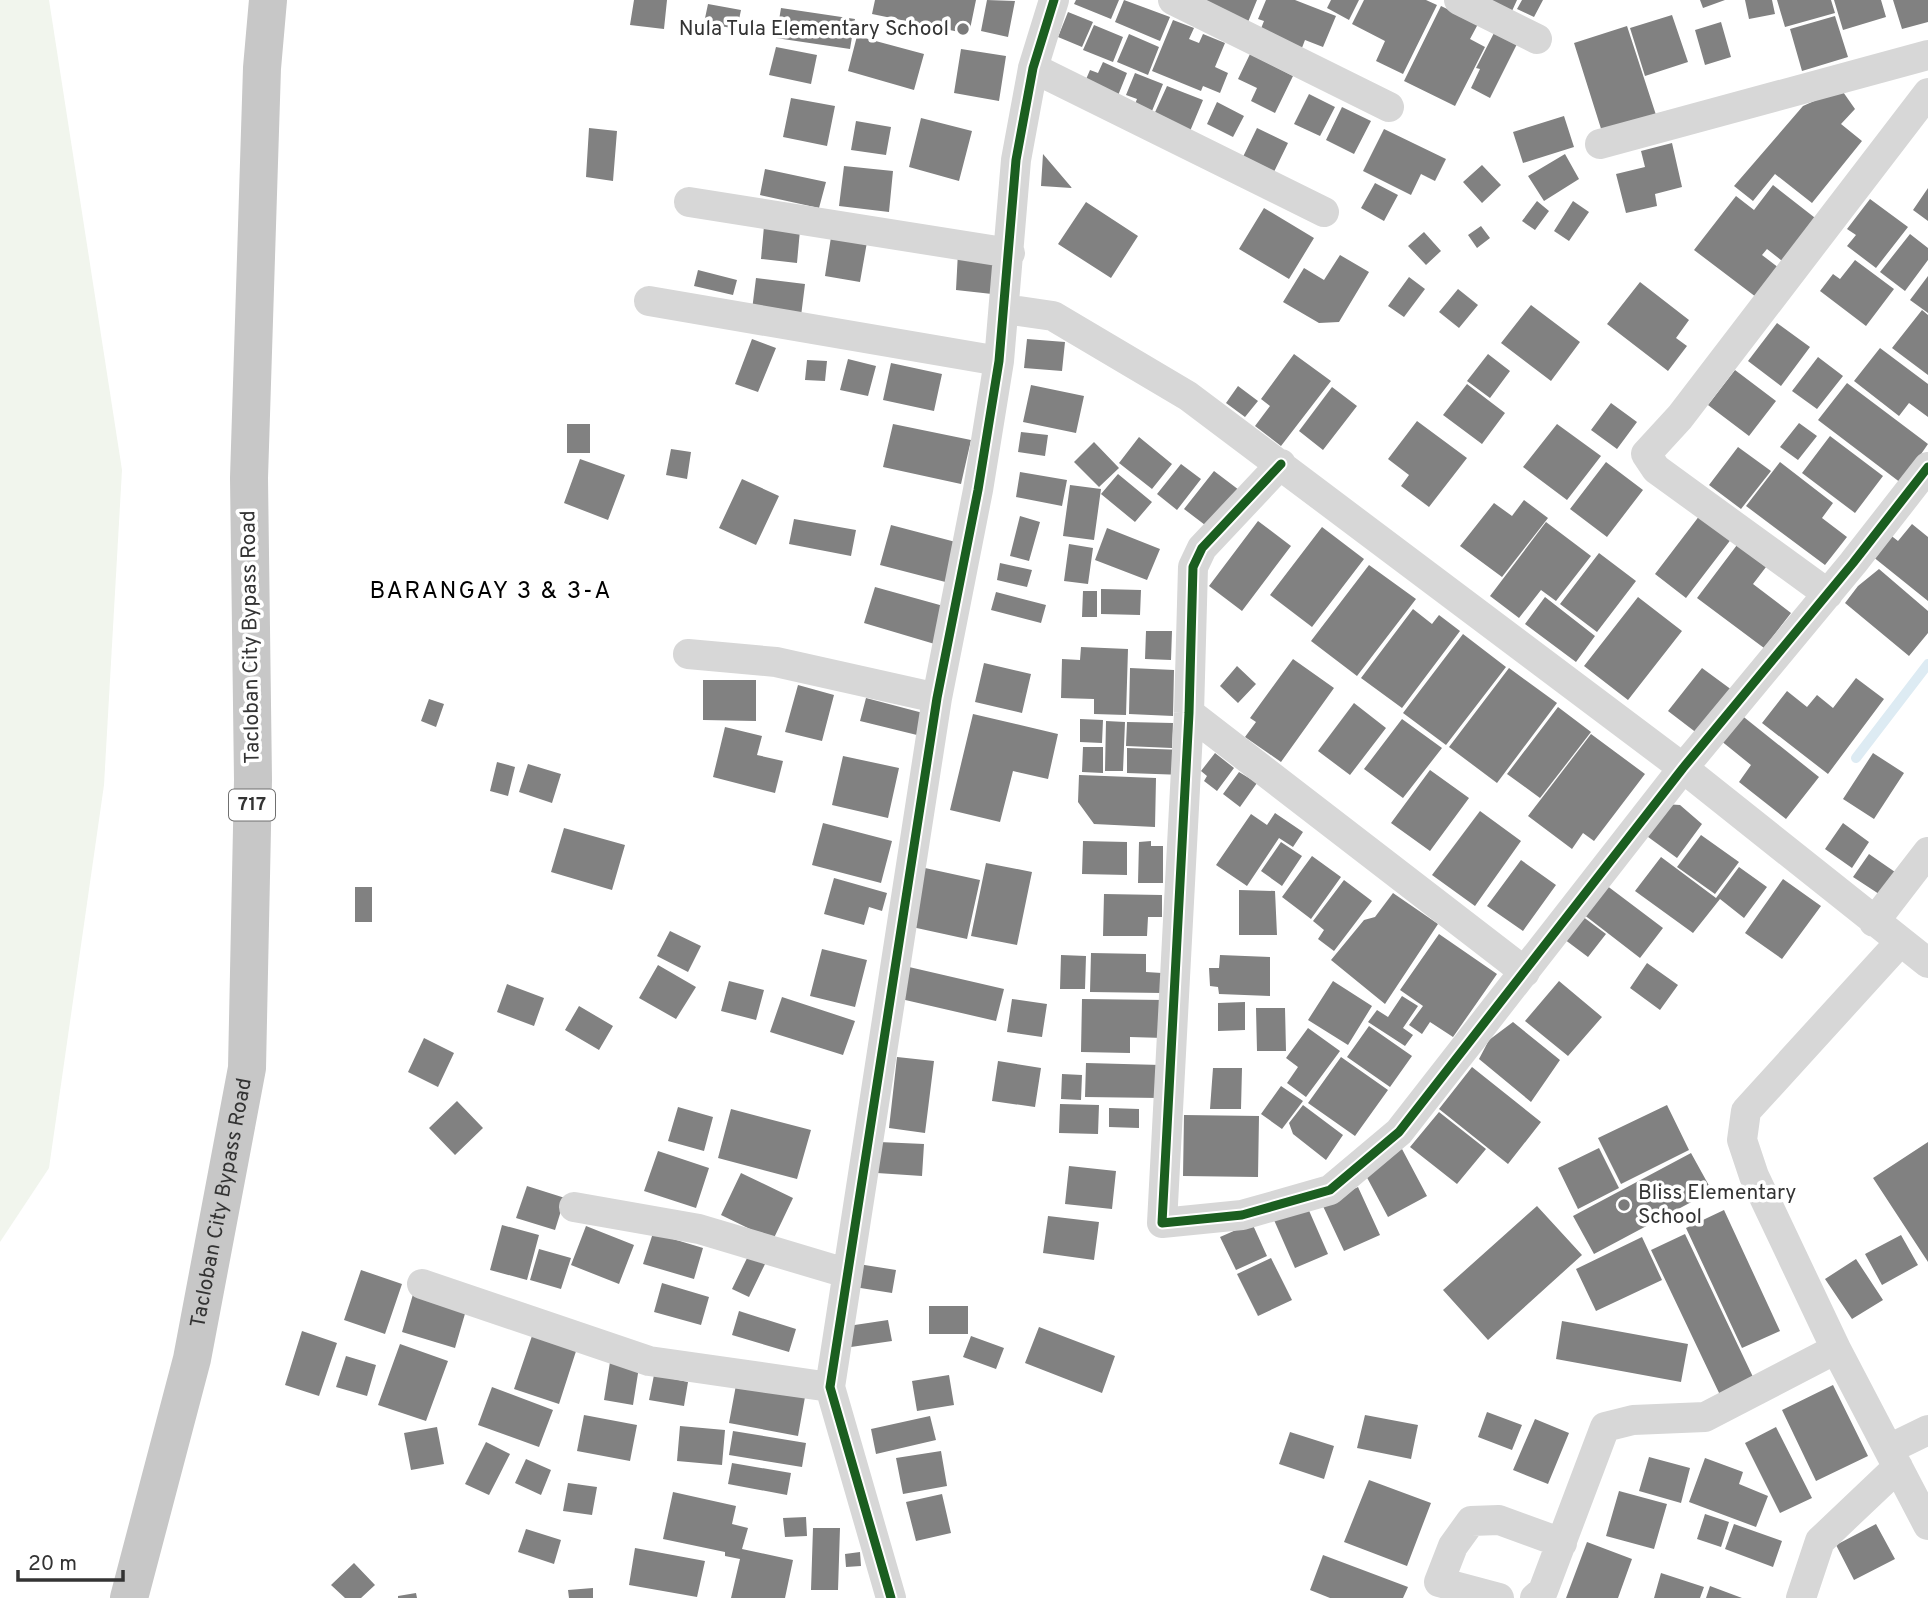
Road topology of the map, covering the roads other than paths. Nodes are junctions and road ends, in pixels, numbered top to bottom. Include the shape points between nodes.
1 (268, 0) edge
2 (1054, 0) edge
3 (1173, 0) edge
4 (1459, 0) edge
5 (1537, 39) dead end
6 (1928, 55) edge
7 (1033, 68) junction
8 (1928, 93) edge
9 (1389, 107) dead end
10 (1600, 144) dead end
11 (689, 202) dead end
12 (1324, 212) dead end
13 (1010, 253) junction
14 (649, 301) dead end
15 (1004, 309) junction
16 (999, 361) junction
17 (1280, 464) junction
18 (1928, 467) edge
19 (1828, 594) junction
20 (688, 654) dead end
21 (937, 698) junction
22 (1189, 713) junction
23 (1683, 768) junction
24 (1928, 852) edge
25 (1874, 922) junction
26 (1900, 942) junction
27 (1928, 963) edge
28 (1525, 972) junction
29 (574, 1208) dead end
30 (846, 1273) junction
31 (422, 1284) dead end
32 (1836, 1349) junction
33 (830, 1387) junction
34 (1928, 1430) edge
35 (1894, 1458) junction
36 (1928, 1525) edge
37 (1562, 1543) junction
38 (1435, 1590) edge
39 (129, 1598) edge
40 (891, 1598) edge
41 (1499, 1598) edge
42 (1535, 1598) edge
43 (1801, 1598) edge

1 - 39 highway, Tacloban City Bypass Road / 717 via 261,82 249,478 253,780 247,1068 192,1359
2 - 7 street
3 - 9 street
4 - 5 street
6 - 10 street
7 - 12 street
7 - 13 street via 1016,160
8 - 19 street via 1680,417 1646,454 1656,468
11 - 13 street
13 - 15 street
14 - 16 street
15 - 16 street
15 - 17 street via 1053,316 1188,396
16 - 21 street
17 - 22 street via 1196,556
17 - 23 street
18 - 19 street
19 - 23 street
20 - 21 street via 776,662
21 - 30 street
22 - 28 street
22 - 28 street via 1161,1223 1242,1215 1329,1190 1399,1132
23 - 25 street
23 - 28 street
24 - 25 street
25 - 26 street
26 - 27 street
26 - 32 street via 1746,1111 1742,1140 1754,1176
29 - 30 street via 699,1229
30 - 33 street
31 - 33 street via 649,1361
32 - 35 street
32 - 37 street via 1705,1417 1633,1420 1605,1427
33 - 40 street
34 - 35 street
35 - 36 street
35 - 43 street via 1820,1541
37 - 38 street via 1499,1520 1471,1521 1453,1546
37 - 42 street via 1543,1591
38 - 41 street

